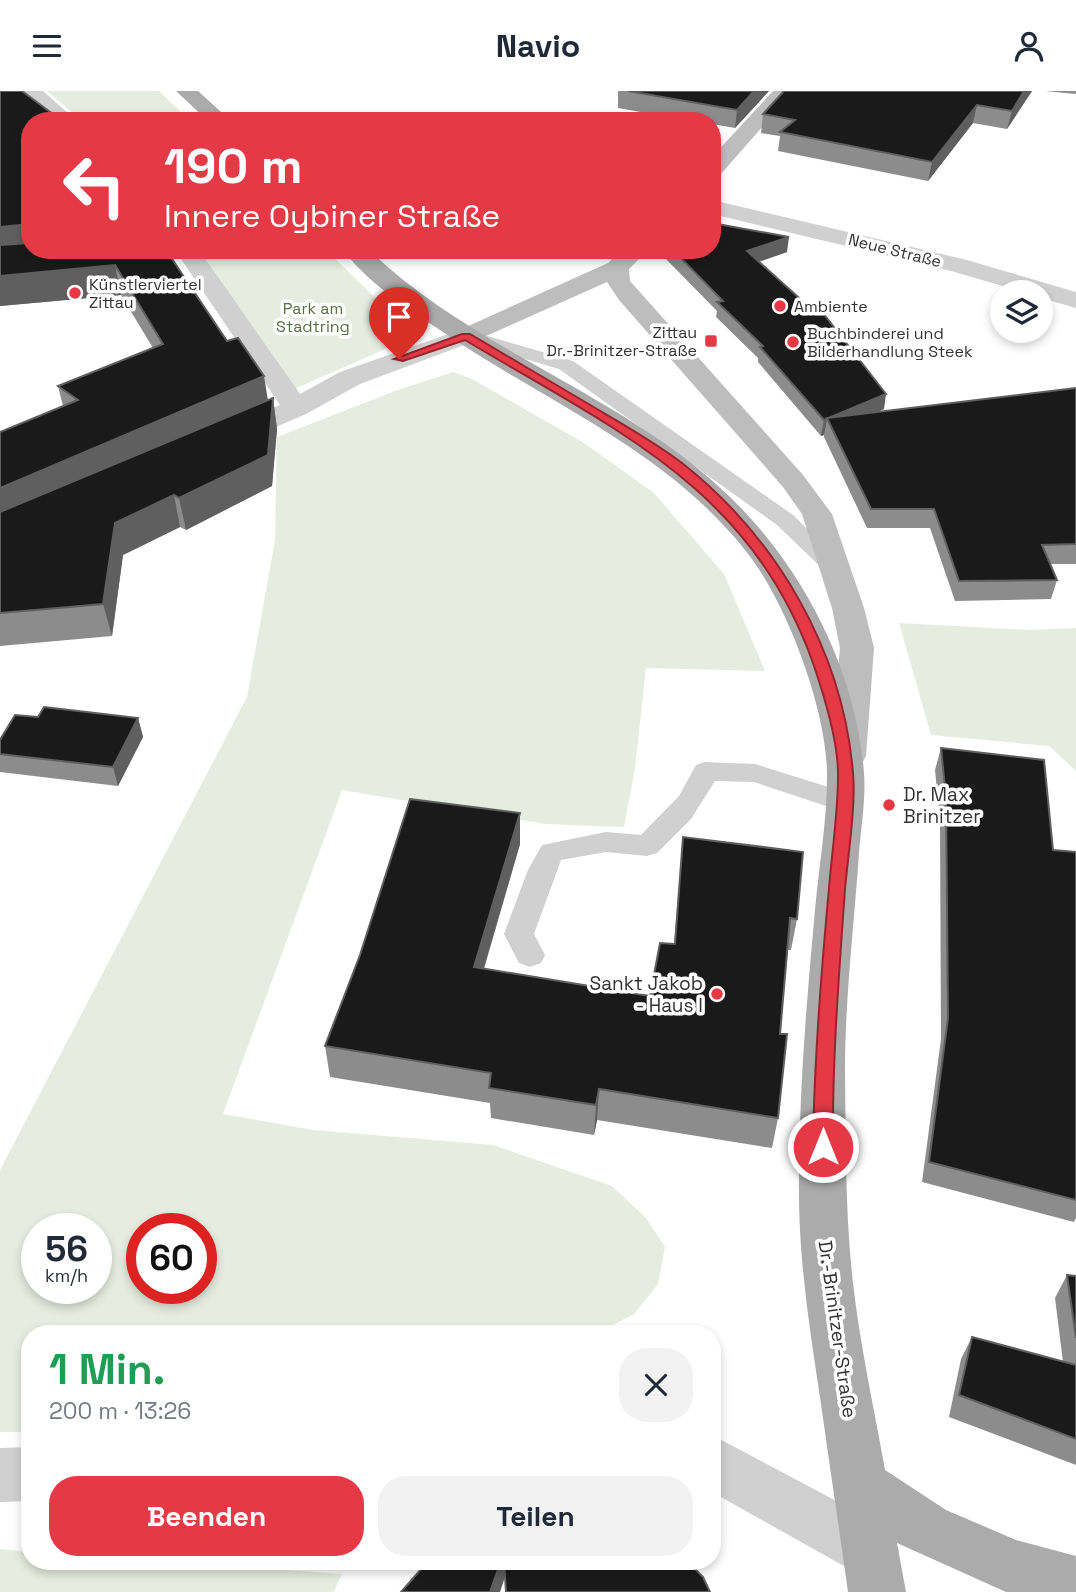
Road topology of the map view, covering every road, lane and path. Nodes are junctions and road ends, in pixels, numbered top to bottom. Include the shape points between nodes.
1 (31, 91) edge
2 (186, 91) edge
3 (784, 91) edge
4 (56, 112) edge
5 (210, 112) edge
6 (721, 160) edge
7 (721, 209) edge
8 (193, 259) edge
9 (364, 259) edge
10 (626, 259) edge
11 (1076, 300) edge
12 (466, 336) junction
13 (296, 408) junction
14 (201, 450) edge
15 (836, 569) junction
16 (845, 788) junction
17 (530, 955) dead end
18 (721, 1468) edge
19 (21, 1474) edge
20 (0, 1475) edge
21 (861, 1486) junction
22 (874, 1571) edge
23 (1076, 1584) edge

1 - 4 street
2 - 5 main road
3 - 6 main road
7 - 11 street, Neue Straße via 958,265
8 - 13 street
9 - 12 main road, Dr.-Brinitzer-Straße via 392,286
10 - 12 main road
10 - 15 main road via 618,281 793,481 817,515
12 - 13 street via 350,378
12 - 15 lane via 566,365 785,520
12 - 16 main road, Dr.-Brinitzer-Straße via 677,465 758,545 787,588 833,699
13 - 14 street
15 - 16 main road via 857,648
16 - 17 lane via 755,773 705,771 700,788 681,815 647,846 606,842 552,852 519,934
16 - 21 main road, Dr.-Brinitzer-Straße via 823,1065 823,1202 828,1284
18 - 22 street
19 - 20 street
21 - 22 main road, Dr.-Brinitzer-Straße
21 - 23 main road via 926,1530 1016,1568

